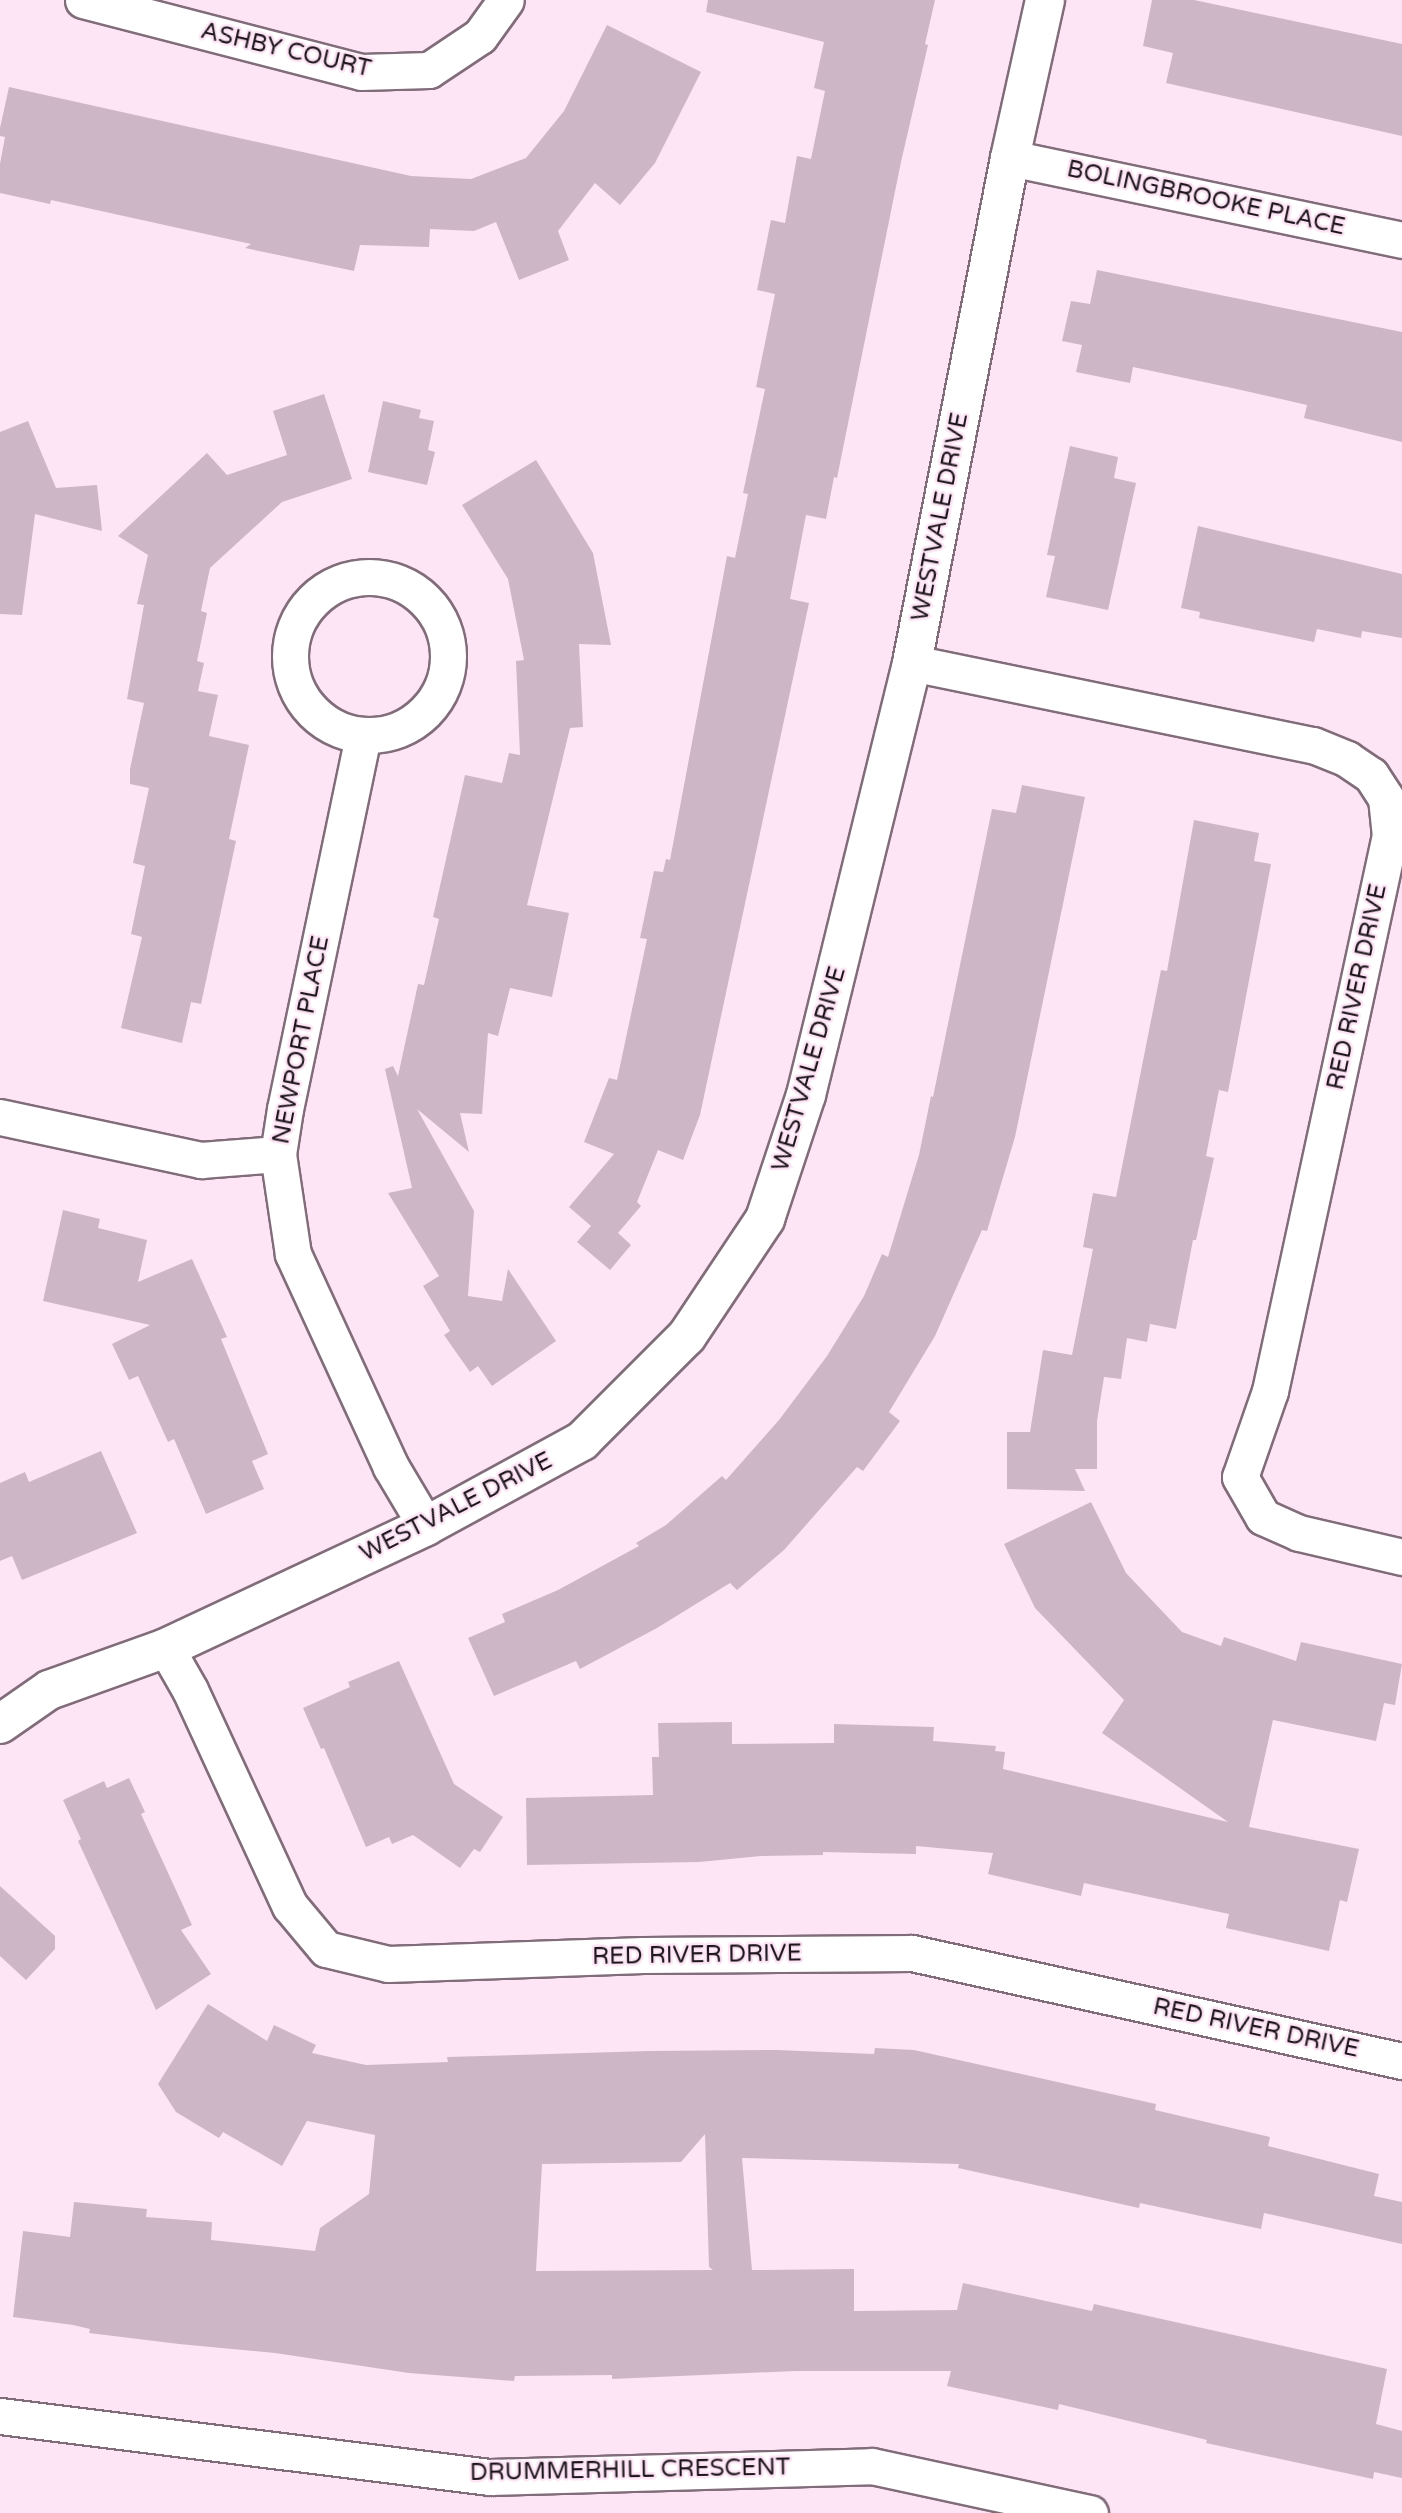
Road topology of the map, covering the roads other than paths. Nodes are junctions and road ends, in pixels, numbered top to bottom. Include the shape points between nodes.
1 (83, 0) edge
2 (506, 0) edge
3 (1045, 0) edge
4 (1010, 158) junction
5 (1402, 240) edge
6 (912, 663) junction
7 (363, 736) junction
8 (0, 1116) edge
9 (278, 1154) junction
10 (426, 1526) junction
11 (1402, 1557) edge
12 (166, 1648) junction
13 (0, 1724) edge
14 (1402, 2061) edge
15 (0, 2416) edge
16 (1090, 2513) edge

1 - 2 street, ASHBY COURT via 361,72 429,70 480,36
3 - 4 street, WESTVALE DRIVE
4 - 5 street, BOLINGBROOKE PLACE
4 - 6 street, WESTVALE DRIVE
6 - 10 street, WESTVALE DRIVE via 806,1095 765,1219 687,1336 582,1441
6 - 11 street, RED RIVER DRIVE via 1313,745 1371,775 1386,798 1390,835 1270,1391 1240,1477 1263,1517 1299,1533
7 - 7 street via 397,732 421,718 447,677 448,641 435,611 410,587 384,578 355,578 331,586 309,603 290,640 293,683 316,716 344,733
7 - 9 street, NEWPORT PLACE
8 - 9 street via 201,1160
9 - 10 street, NEWPORT PLACE via 293,1254 390,1467
10 - 12 street, WESTVALE DRIVE
12 - 13 street, WESTVALE DRIVE via 49,1690
12 - 14 street, RED RIVER DRIVE via 290,1906 326,1949 388,1964 912,1952
15 - 16 street, DRUMMERHILL CRESCENT via 490,2477 872,2466

